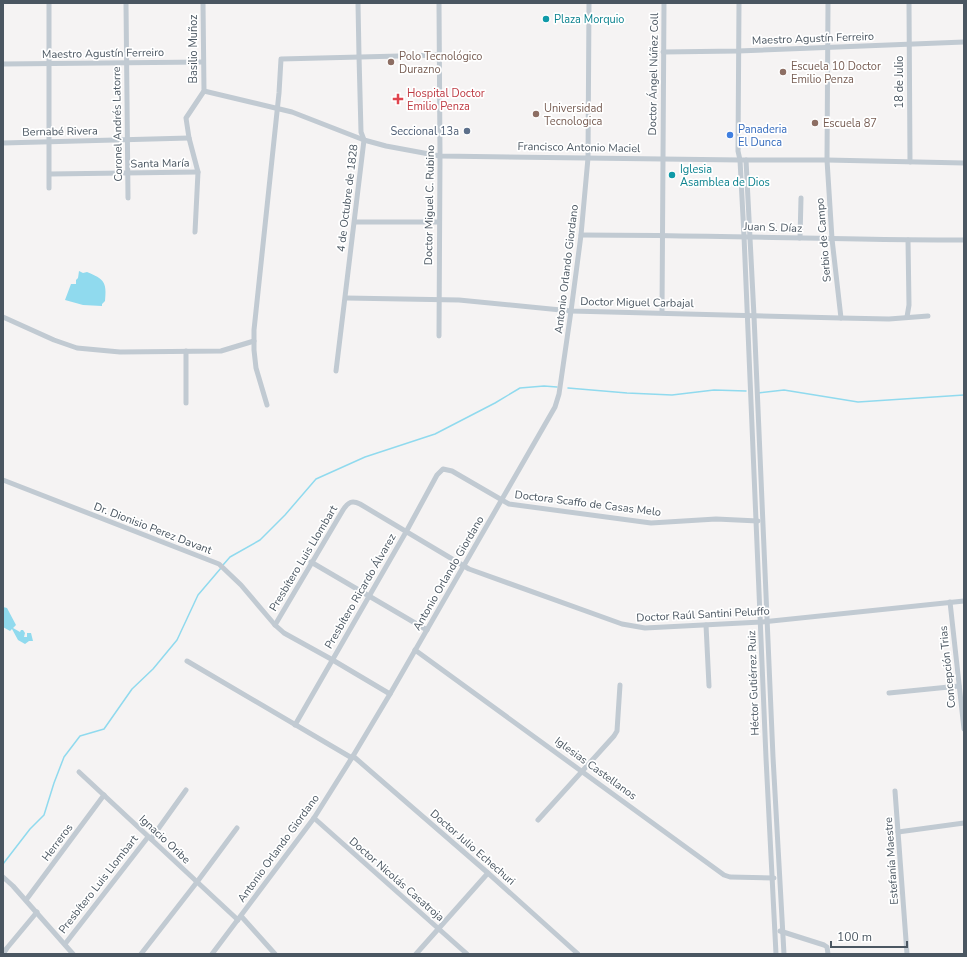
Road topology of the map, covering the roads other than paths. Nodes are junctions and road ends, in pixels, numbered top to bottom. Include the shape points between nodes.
1 (49, 3) edge
2 (126, 3) edge
3 (203, 3) edge
4 (358, 3) edge
5 (439, 3) edge
6 (589, 3) edge
7 (664, 3) edge
8 (739, 3) edge
9 (828, 3) edge
10 (909, 3) edge
11 (964, 42) edge
12 (909, 43) junction
13 (829, 47) junction
14 (738, 51) junction
15 (663, 52) junction
16 (438, 55) junction
17 (358, 56) junction
18 (203, 62) junction
19 (126, 63) junction
20 (3, 64) edge
21 (48, 64) junction
22 (204, 91) junction
23 (276, 108) junction
24 (189, 138) junction
25 (127, 140) junction
26 (364, 140) junction
27 (50, 141) junction
28 (3, 143) edge
29 (440, 156) junction
30 (588, 158) junction
31 (662, 158) junction
32 (743, 160) junction
33 (828, 160) junction
34 (910, 162) junction
35 (964, 163) edge
36 (198, 172) junction
37 (128, 173) junction
38 (50, 174) junction
39 (49, 188) dead end
40 (128, 198) dead end
41 (801, 198) dead end
42 (355, 222) junction
43 (439, 222) junction
44 (195, 232) dead end
45 (581, 235) junction
46 (663, 235) junction
47 (744, 236) junction
48 (800, 238) junction
49 (832, 239) junction
50 (908, 240) junction
51 (964, 240) edge
52 (346, 298) junction
53 (438, 300) junction
54 (571, 311) junction
55 (3, 312) edge
56 (662, 312) junction
57 (748, 315) junction
58 (928, 316) dead end
59 (3, 317) edge
60 (907, 317) junction
61 (841, 318) junction
62 (16, 323) junction
63 (439, 336) dead end
64 (254, 341) junction
65 (186, 351) junction
66 (336, 371) dead end
67 (186, 403) dead end
68 (267, 405) dead end
69 (443, 469) joint
70 (3, 480) edge
71 (502, 501) junction
72 (350, 502) joint
73 (763, 520) junction
74 (757, 521) junction
75 (406, 532) junction
76 (311, 562) junction
77 (464, 567) junction
78 (368, 596) junction
79 (964, 601) edge
80 (950, 602) junction
81 (761, 622) junction
82 (275, 625) junction
83 (706, 625) junction
84 (427, 630) junction
85 (415, 650) junction
86 (331, 659) junction
87 (188, 661) dead end
88 (620, 685) dead end
89 (709, 686) dead end
90 (959, 686) junction
91 (889, 693) dead end
92 (390, 694) junction
93 (295, 725) junction
94 (964, 729) edge
95 (353, 757) junction
96 (583, 771) junction
97 (78, 772) dead end
98 (186, 790) dead end
99 (895, 791) dead end
100 (104, 795) junction
101 (314, 818) junction
102 (538, 820) dead end
103 (964, 823) edge
104 (237, 828) dead end
105 (898, 832) junction
106 (149, 838) junction
107 (488, 873) junction
108 (3, 877) edge
109 (773, 878) junction
110 (780, 878) junction
111 (197, 882) junction
112 (26, 900) junction
113 (37, 912) junction
114 (239, 918) junction
115 (439, 929) junction
116 (776, 930) junction
117 (783, 931) junction
118 (65, 944) junction
119 (3, 954) edge
120 (73, 954) edge
121 (140, 954) edge
122 (212, 954) edge
123 (275, 954) edge
124 (416, 954) edge
125 (467, 954) edge
126 (578, 954) edge
127 (776, 954) edge
128 (784, 954) edge
129 (828, 954) edge
130 (907, 954) edge

1 - 21 street
2 - 19 street, Coronel Andrés Latorre
3 - 18 street, Basilio Muñoz
4 - 17 street, 4 de Octubre de 1828
5 - 16 street, Doctor Miguel C. Rubino
6 - 30 street, Antonio Orlando Giordano
7 - 15 street, Doctor Ángel Núñez Coll
8 - 14 street
9 - 13 street, Serbio de Campo
10 - 12 street, 18 de Julio
11 - 12 street, Maestro Agustín Ferreiro
12 - 13 street, Maestro Agustín Ferreiro
12 - 34 street, 18 de Julio
13 - 14 street, Maestro Agustín Ferreiro
13 - 33 street, Serbio de Campo
14 - 15 street, Maestro Agustín Ferreiro
14 - 32 street via 738,151
15 - 31 street, Doctor Ángel Núñez Coll
16 - 17 street
16 - 29 street, Doctor Miguel C. Rubino
17 - 23 street via 281,59
17 - 26 street, 4 de Octubre de 1828 via 361,132
18 - 19 street, Maestro Agustín Ferreiro
18 - 22 street, Basilio Muñoz
19 - 21 street, Maestro Agustín Ferreiro
19 - 25 street, Coronel Andrés Latorre
20 - 21 street, Maestro Agustín Ferreiro
21 - 27 street
22 - 23 street, Francisco Antonio Maciel
22 - 24 street, Basilio Muñoz via 186,118
23 - 26 street, Francisco Antonio Maciel
23 - 64 street
24 - 25 street, Bernabé Rivera
24 - 36 street, Basilio Muñoz
25 - 27 street, Bernabé Rivera
25 - 37 street, Coronel Andrés Latorre
26 - 29 street, Francisco Antonio Maciel
26 - 42 street, 4 de Octubre de 1828
27 - 28 street, Bernabé Rivera
27 - 38 street
29 - 30 street, Francisco Antonio Maciel
29 - 43 street, Doctor Miguel C. Rubino
30 - 31 street, Francisco Antonio Maciel
30 - 45 street, Antonio Orlando Giordano
31 - 32 street, Francisco Antonio Maciel
31 - 46 street, Doctor Ángel Núñez Coll
32 - 33 street, Francisco Antonio Maciel
32 - 47 street, Héctor Gutiérrez Ruiz
32 - 73 street, Héctor Gutiérrez Ruiz via 754,316
33 - 34 street, Francisco Antonio Maciel
33 - 49 street, Serbio de Campo
34 - 35 street, Francisco Antonio Maciel
36 - 37 street, Santa María
36 - 44 street, Basilio Muñoz
37 - 38 street, Santa María
37 - 40 street, Coronel Andrés Latorre
38 - 39 street
41 - 48 street
42 - 43 street
42 - 52 street, 4 de Octubre de 1828
43 - 53 street, Doctor Miguel C. Rubino
45 - 46 street, Juan S. Díaz
45 - 54 street, Antonio Orlando Giordano
46 - 47 street, Juan S. Díaz
46 - 56 street, Doctor Ángel Núñez Coll
47 - 48 street, Juan S. Díaz
47 - 57 street, Héctor Gutiérrez Ruiz
48 - 49 street, Juan S. Díaz
49 - 50 street, Juan S. Díaz
49 - 61 street, Serbio de Campo
50 - 51 street, Juan S. Díaz
50 - 60 street
52 - 53 street, Doctor Miguel Carbajal
52 - 66 street, 4 de Octubre de 1828
53 - 54 street, Doctor Miguel Carbajal
53 - 63 street, Doctor Miguel C. Rubino
54 - 56 street, Doctor Miguel Carbajal
54 - 71 street, Antonio Orlando Giordano via 558,401
55 - 62 street
56 - 57 street, Doctor Miguel Carbajal
57 - 61 street, Doctor Miguel Carbajal
57 - 74 street, Héctor Gutiérrez Ruiz
58 - 60 street, Doctor Miguel Carbajal
59 - 62 street
60 - 61 street, Doctor Miguel Carbajal
62 - 65 street via 77,348 120,352
64 - 65 street via 221,351
64 - 68 street via 256,368
65 - 67 street
69 - 71 street, Doctora Scaffo de Casas Melo via 452,471
69 - 75 street, Presbítero Ricardo Álvarez via 436,475
70 - 82 street, Dr. Dionisio Perez Davant via 219,564 241,584
71 - 74 street, Doctora Scaffo de Casas Melo via 515,505 651,523 716,519
71 - 77 street, Antonio Orlando Giordano
72 - 75 street, Doctor Raúl Santini Peluffo via 360,504
72 - 76 street, Presbítero Luis Llombart
73 - 74 street, Doctora Scaffo de Casas Melo
73 - 110 street, Héctor Gutiérrez Ruiz via 772,757
74 - 81 street, Héctor Gutiérrez Ruiz
75 - 77 street, Doctor Raúl Santini Peluffo
75 - 78 street, Presbítero Ricardo Álvarez
76 - 78 street
76 - 82 street, Presbítero Luis Llombart
77 - 83 street, Doctor Raúl Santini Peluffo via 628,626 645,628
77 - 84 street, Antonio Orlando Giordano
78 - 84 street
78 - 86 street, Presbítero Ricardo Álvarez
79 - 80 street, Doctor Raúl Santini Peluffo
80 - 81 street, Doctor Raúl Santini Peluffo
80 - 90 street, Concepción Trias
81 - 83 street, Doctor Raúl Santini Peluffo
81 - 109 street, Héctor Gutiérrez Ruiz
82 - 86 street, Dr. Dionisio Perez Davant via 284,633
83 - 89 street
84 - 85 street, Antonio Orlando Giordano
85 - 92 street, Antonio Orlando Giordano
85 - 96 street, Iglesias Castellanos
86 - 92 street, Dr. Dionisio Perez Davant
86 - 93 street, Presbítero Ricardo Álvarez
87 - 93 street, Doctor Julio Echechuri
88 - 96 street via 617,731
90 - 91 street
90 - 94 street, Concepción Trias
92 - 95 street, Antonio Orlando Giordano
93 - 95 street, Doctor Julio Echechuri
95 - 101 street, Antonio Orlando Giordano
95 - 107 street, Doctor Julio Echechuri
96 - 102 street
96 - 109 street, Iglesias Castellanos via 724,875
97 - 100 street, Ignacio Oribe
98 - 106 street, Presbítero Luis Llombart
99 - 105 street, Estefanía Maestre
100 - 106 street, Ignacio Oribe
100 - 112 street, Herreros
101 - 114 street, Antonio Orlando Giordano
101 - 115 street, Doctor Nicolás Casatroja
103 - 105 street
104 - 111 street
105 - 130 street, Estefanía Maestre
106 - 111 street, Ignacio Oribe
106 - 118 street, Presbítero Luis Llombart
107 - 115 street
107 - 126 street, Doctor Julio Echechuri
108 - 112 street
109 - 110 street, Iglesias Castellanos
109 - 116 street, Héctor Gutiérrez Ruiz
110 - 117 street, Héctor Gutiérrez Ruiz
111 - 114 street, Ignacio Oribe
111 - 121 street
112 - 113 street
113 - 118 street
113 - 119 street
114 - 122 street, Antonio Orlando Giordano
114 - 123 street, Ignacio Oribe
115 - 124 street
115 - 125 street, Doctor Nicolás Casatroja
116 - 117 street
116 - 127 street, Héctor Gutiérrez Ruiz
117 - 128 street, Héctor Gutiérrez Ruiz
117 - 129 street via 826,946
118 - 120 street

